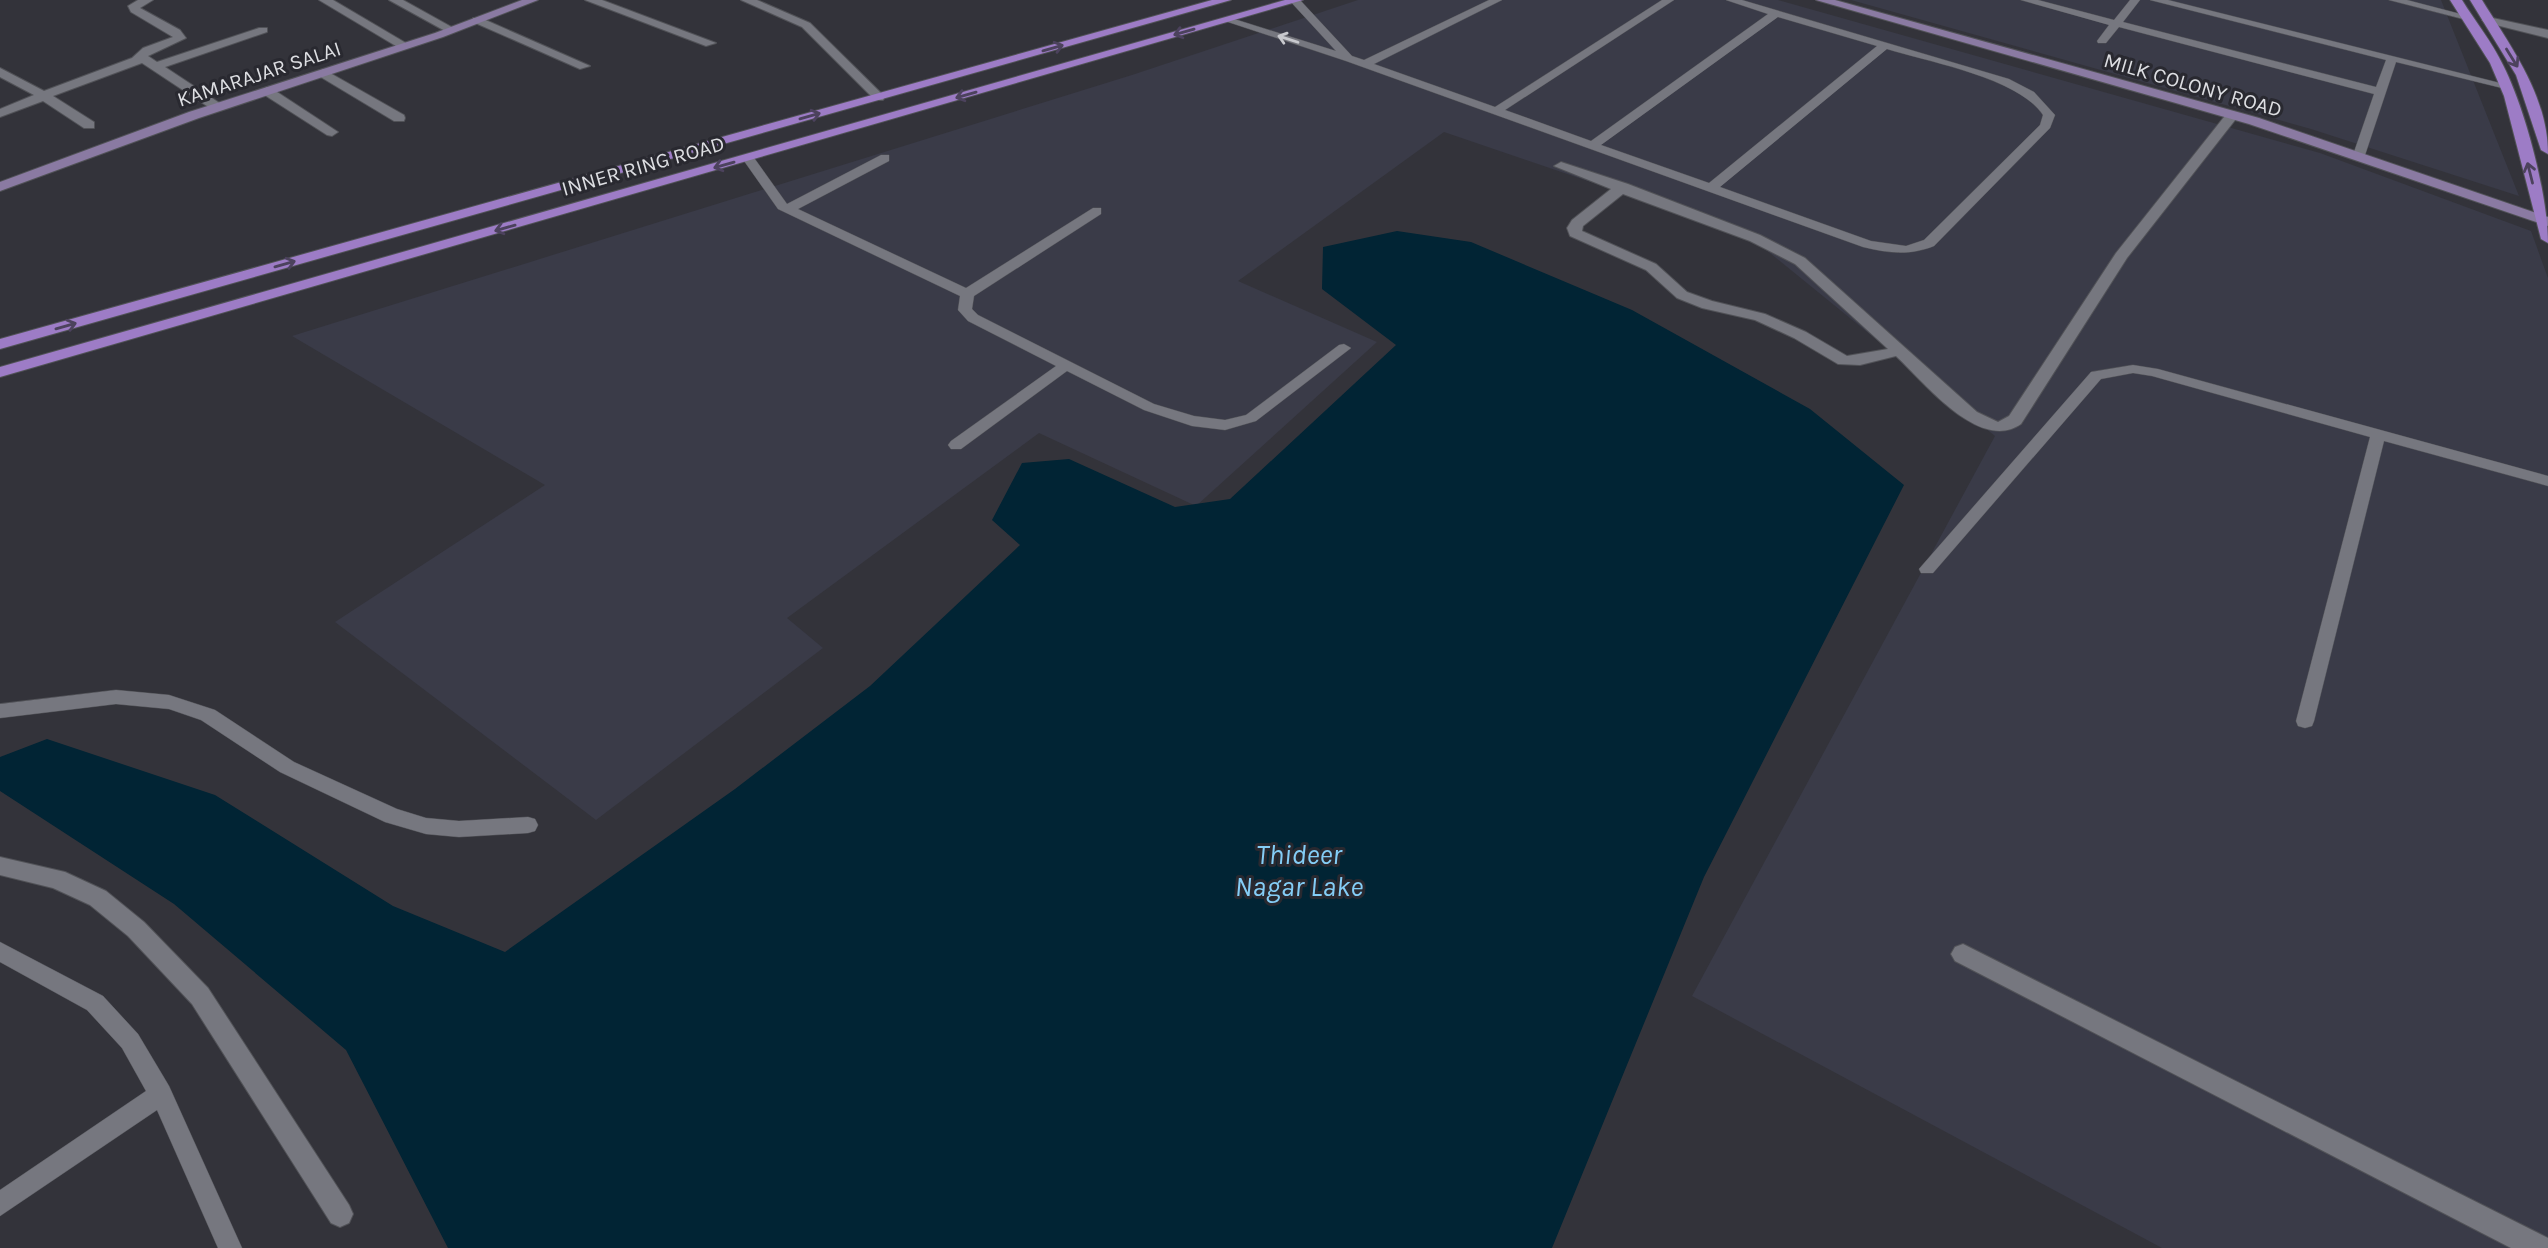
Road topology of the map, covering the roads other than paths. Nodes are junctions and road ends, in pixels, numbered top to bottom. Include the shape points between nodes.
1 (147, 0) edge
2 (325, 0) edge
3 (395, 0) edge
4 (532, 0) edge
5 (591, 0) edge
6 (747, 0) edge
7 (1225, 0) edge
8 (1296, 0) edge
9 (1497, 0) edge
10 (1669, 0) edge
11 (1731, 0) edge
12 (1822, 0) edge
13 (2026, 0) edge
14 (2135, 0) edge
15 (2155, 0) edge
16 (2394, 0) edge
17 (2456, 0) edge
18 (2476, 0) edge
19 (1777, 13) junction
20 (2467, 17) junction
21 (477, 20) junction
22 (1227, 20) junction
23 (2488, 20) junction
24 (2115, 23) junction
25 (263, 30) dead end
26 (451, 30) junction
27 (2548, 34) edge
28 (2102, 41) dead end
29 (710, 43) dead end
30 (1885, 45) junction
31 (405, 46) junction
32 (2392, 58) junction
33 (1350, 59) junction
34 (137, 60) junction
35 (1365, 64) junction
36 (157, 66) junction
37 (584, 66) dead end
38 (0, 72) edge
39 (323, 73) junction
40 (2506, 86) junction
41 (267, 91) junction
42 (2381, 92) junction
43 (44, 96) junction
44 (880, 97) junction
45 (217, 107) junction
46 (1496, 111) junction
47 (0, 113) edge
48 (2233, 116) junction
49 (399, 118) dead end
50 (89, 125) dead end
51 (332, 132) dead end
52 (1592, 146) junction
53 (2548, 150) edge
54 (2359, 155) junction
55 (748, 158) junction
56 (885, 158) dead end
57 (1561, 166) dead end
58 (0, 187) edge
59 (1623, 187) junction
60 (1711, 188) junction
61 (787, 209) junction
62 (1097, 211) dead end
63 (2545, 221) edge
64 (2548, 239) edge
65 (967, 294) junction
66 (0, 344) edge
67 (1344, 348) dead end
68 (1899, 351) junction
69 (1066, 365) junction
70 (0, 372) edge
71 (2378, 434) junction
72 (956, 445) dead end
73 (2548, 481) edge
74 (1927, 569) dead end
75 (0, 711) edge
76 (2305, 720) dead end
77 (528, 825) dead end
78 (0, 866) edge
79 (0, 951) edge
80 (1963, 954) dead end
81 (161, 1094) junction
82 (0, 1204) edge
83 (341, 1213) dead end
84 (230, 1248) edge
85 (2539, 1248) edge

1 - 34 street via 134,6 135,10 180,38
2 - 31 street
3 - 26 street
4 - 21 main road, KAMARAJAR SALAI
5 - 29 street
6 - 44 street via 806,25
44 -> 7 main road, INNER RING ROAD
8 - 22 main road, INNER RING ROAD
8 - 33 lane
9 - 35 lane
10 - 46 lane
11 - 19 lane
12 - 48 main road, MILK COLONY ROAD
13 - 24 lane
14 - 24 lane
15 - 32 lane
16 - 20 lane
17 - 20 main road
18 - 23 main road
19 - 30 lane
19 - 52 lane
20 - 40 main road
21 - 26 main road, KAMARAJAR SALAI
21 - 37 street
33 -> 22 lane
22 -> 55 main road, INNER RING ROAD
23 - 27 street
23 -> 53 main road via 2522,75
24 - 28 lane
24 - 42 lane
25 - 36 street
26 - 31 main road, KAMARAJAR SALAI
30 - 60 lane
30 - 60 lane via 2020,88 2041,101 2049,115 2046,126 1929,243 1914,250 1868,244
31 - 39 main road, KAMARAJAR SALAI
32 - 40 lane
32 - 42 lane
33 - 35 lane
34 - 36 street
34 - 43 street
35 - 46 lane
36 - 45 street
38 - 43 street
39 - 41 main road, KAMARAJAR SALAI
39 - 49 street
63 -> 40 main road
41 - 45 main road, KAMARAJAR SALAI
41 - 51 street
42 - 54 lane
43 - 47 street
43 - 50 street
66 -> 44 main road, INNER RING ROAD
45 - 58 main road, KAMARAJAR SALAI
46 - 52 lane
48 - 54 main road, MILK COLONY ROAD
48 - 68 street via 2121,256 2008,426 1981,424
52 - 60 lane
54 - 63 main road, MILK COLONY ROAD
55 - 61 lane
55 -> 70 main road, INNER RING ROAD
56 - 61 lane
57 - 59 street
59 - 68 street via 1755,238 1800,261
59 - 68 street via 1577,223 1575,233 1651,267 1682,295 1759,317 1844,361
61 - 65 lane
62 - 65 lane
63 - 64 main road
65 - 69 lane via 965,310 972,318
67 - 69 lane via 1251,418 1226,425 1192,421 1149,407
69 - 72 lane
71 - 73 lane
71 - 74 lane via 2153,372 2133,369 2096,375
71 - 76 lane
75 - 77 lane via 116,697 169,702 208,715 287,767 392,816 459,829
78 - 83 street via 57,879 98,898 136,929 200,996
79 - 81 lane via 95,1003 130,1041
80 - 85 street
81 - 82 lane
81 - 84 lane

